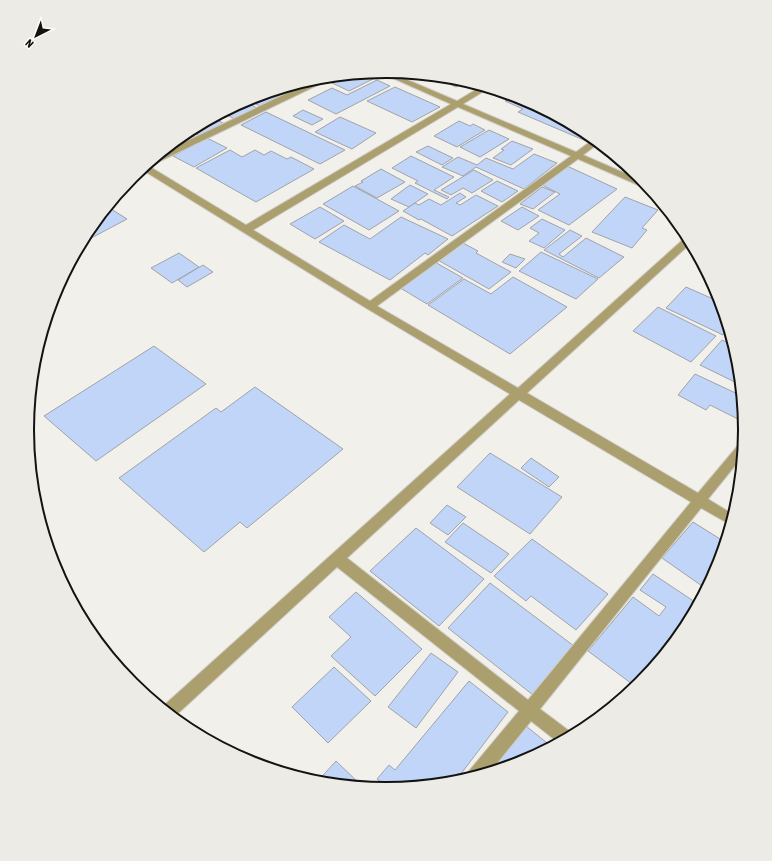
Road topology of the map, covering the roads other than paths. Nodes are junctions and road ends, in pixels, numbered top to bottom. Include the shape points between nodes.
1 (398, 79) edge
2 (305, 88) edge
3 (480, 91) edge
4 (457, 104) junction
5 (592, 145) edge
6 (169, 153) edge
7 (576, 156) junction
8 (149, 170) edge
9 (632, 179) edge
10 (245, 230) junction
11 (684, 243) edge
12 (370, 306) junction
13 (518, 394) junction
14 (737, 455) edge
15 (700, 501) junction
16 (727, 517) edge
17 (336, 558) junction
18 (171, 709) edge
19 (528, 710) junction
20 (561, 735) edge
21 (481, 770) edge

1 - 4 street
2 - 6 street
3 - 4 street
4 - 7 street
4 - 10 street
5 - 7 street
7 - 9 street
7 - 12 street
8 - 10 street
10 - 12 street
11 - 13 street
12 - 13 street
13 - 15 street
13 - 17 street
14 - 15 street
15 - 16 street
15 - 19 street
17 - 18 street
17 - 19 street
19 - 20 street
19 - 21 street

